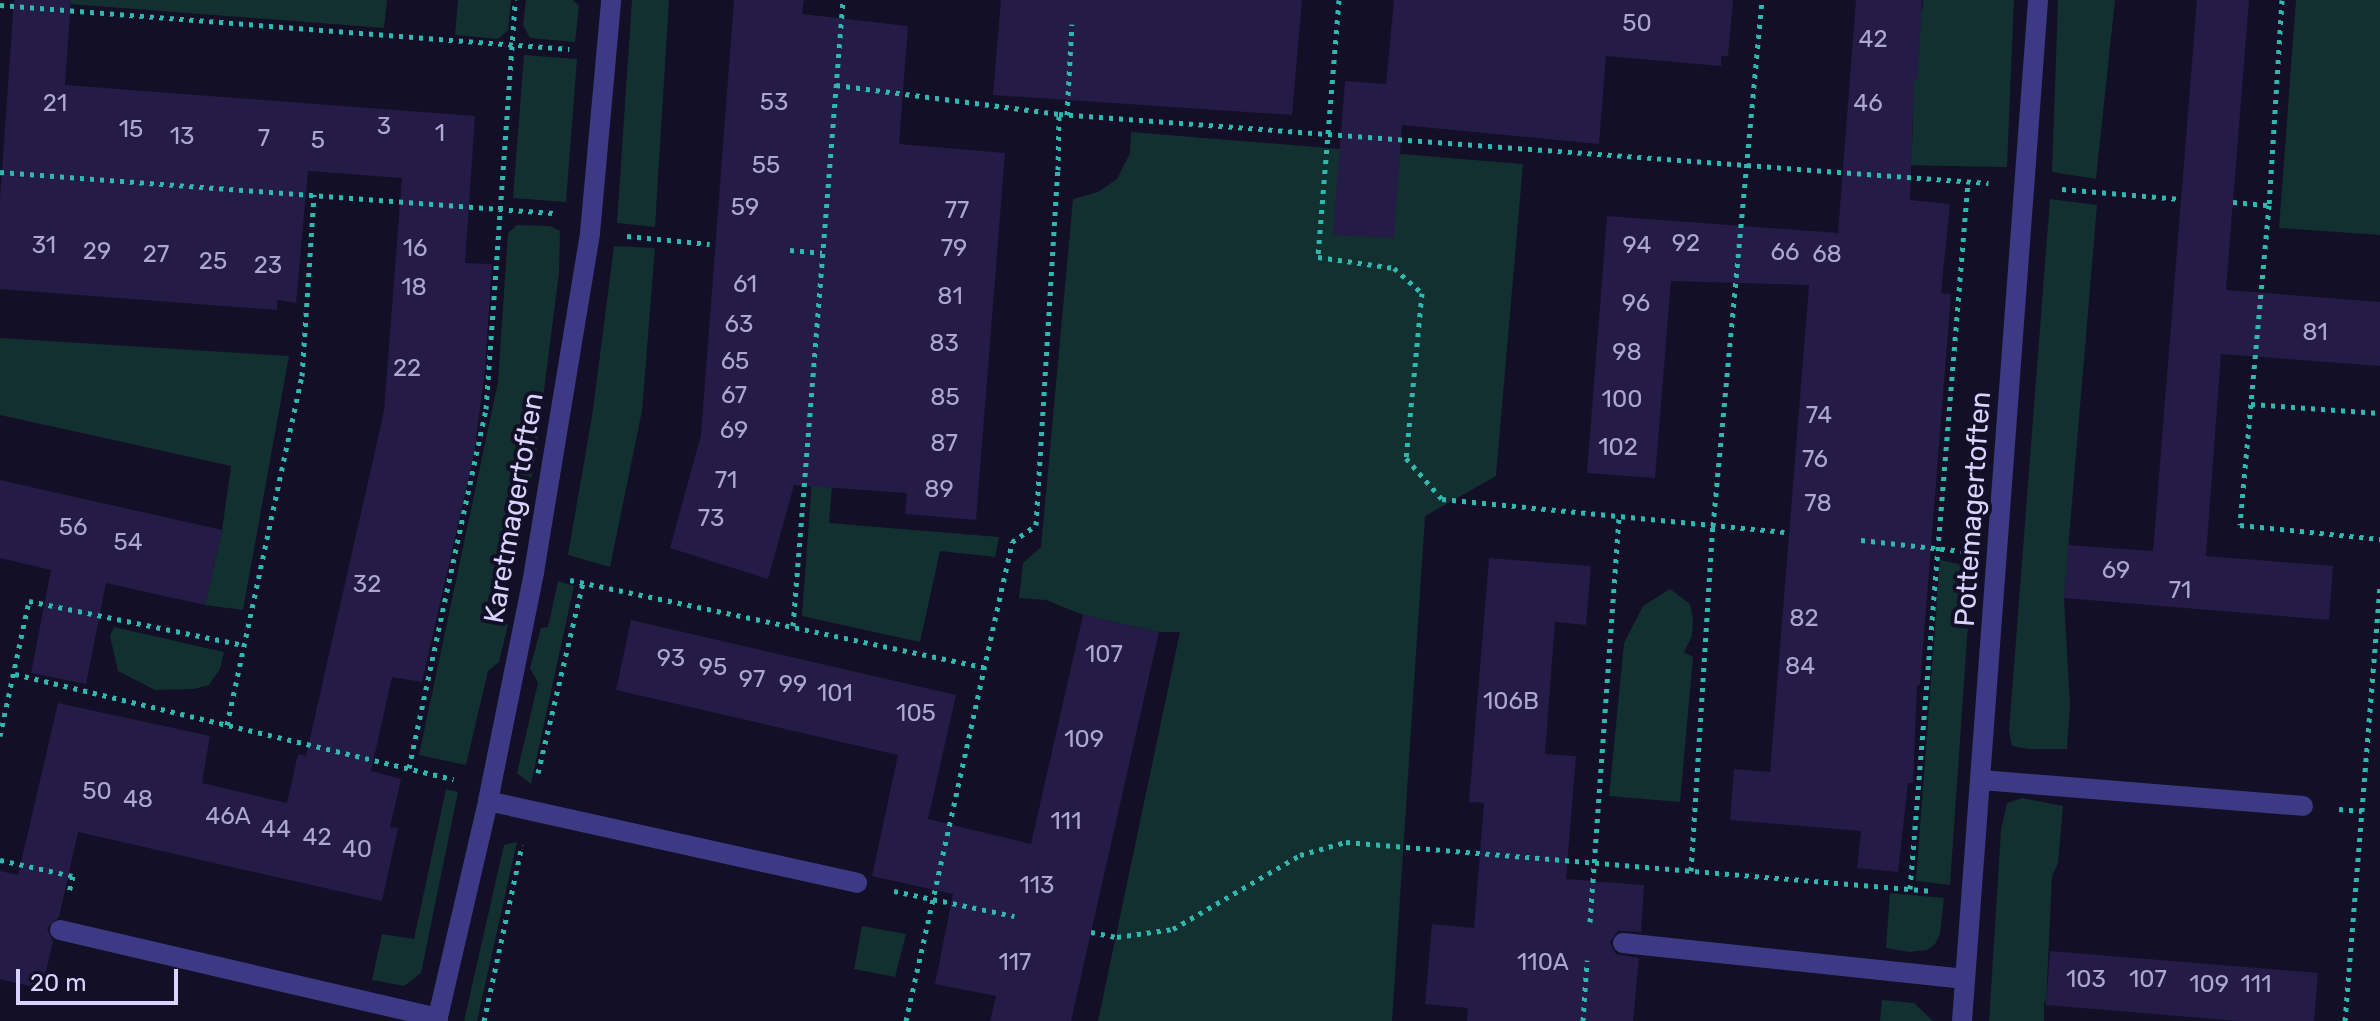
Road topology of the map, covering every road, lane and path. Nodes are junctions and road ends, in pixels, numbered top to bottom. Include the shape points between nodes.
1 (515, 0) edge
2 (611, 0) edge
3 (843, 0) edge
4 (1339, 0) edge
5 (1762, 0) edge
6 (2038, 0) edge
7 (2282, 0) edge
8 (0, 5) edge
9 (1072, 24) dead end
10 (512, 44) junction
11 (606, 51) junction
12 (836, 85) junction
13 (1059, 114) junction
14 (1067, 115) junction
15 (1326, 134) junction
16 (1749, 164) junction
17 (0, 172) edge
18 (1968, 182) junction
19 (2024, 186) junction
20 (314, 194) junction
21 (2181, 199) dead end
22 (2233, 202) dead end
23 (2269, 205) junction
24 (502, 209) junction
25 (590, 224) junction
26 (710, 244) dead end
27 (790, 250) dead end
28 (822, 253) junction
29 (2251, 404) junction
30 (2380, 413) edge
31 (1619, 516) junction
32 (1713, 526) junction
33 (1784, 532) dead end
34 (2380, 539) edge
35 (1861, 540) dead end
36 (1937, 548) junction
37 (1997, 554) junction
38 (534, 572) junction
39 (2380, 584) edge
40 (793, 626) junction
41 (244, 645) junction
42 (984, 667) junction
43 (15, 674) junction
44 (227, 725) junction
45 (0, 736) edge
46 (409, 768) junction
47 (1981, 780) junction
48 (488, 794) junction
49 (2303, 806) dead end
50 (0, 860) edge
51 (1593, 863) junction
52 (1691, 871) junction
53 (857, 883) joint
54 (933, 900) junction
55 (1014, 916) dead end
56 (1589, 929) dead end
57 (60, 930) joint
58 (1091, 932) dead end
59 (1623, 943) dead end
60 (1588, 958) dead end
61 (1965, 979) junction
62 (438, 1020) edge
63 (906, 1021) edge
64 (1583, 1021) edge
65 (1962, 1021) edge
66 (2345, 1021) edge

1 - 10 path
2 - 11 street, Karetmagertoften
3 - 12 path
4 - 15 path
5 - 16 path
6 - 19 street, Pottemagertoften
7 - 23 path
8 - 10 path
9 - 14 path
10 - 11 path
10 - 24 path
11 - 25 street, Karetmagertoften
12 - 13 path
12 - 28 path
13 - 14 path
13 - 42 path via 1036,525 1012,542
14 - 15 path
15 - 16 path
15 - 31 path via 1318,257 1394,268 1422,293 1406,458 1442,499
16 - 18 path
16 - 32 path
17 - 20 path
18 - 19 path
18 - 36 path
19 - 21 path
19 - 37 street, Pottemagertoften
20 - 24 path
20 - 41 path via 302,376
22 - 23 path
23 - 29 path
24 - 25 path
24 - 46 path via 486,409
25 - 26 path
25 - 38 street, Karetmagertoften
27 - 28 path
28 - 40 path
29 - 30 path
29 - 34 path via 2240,525
31 - 32 path
31 - 51 path
32 - 33 path
32 - 52 path
35 - 36 path
36 - 37 path
36 - 52 path via 1910,889
37 - 47 street, Pottemagertoften
38 - 40 path
38 - 48 street, Karetmagertoften
39 - 66 path
40 - 42 path
41 - 43 path via 29,601
41 - 44 path
42 - 54 path
43 - 44 path
43 - 45 path
44 - 46 path
46 - 48 path
47 - 49 street
47 - 61 street, Pottemagertoften
48 - 53 street
48 - 62 street, Karetmagertoften
50 - 57 path via 73,876
51 - 52 path
51 - 56 path
51 - 58 path via 1346,842 1300,855 1173,929 1117,937
53 - 54 path
54 - 55 path
54 - 63 path
57 - 62 street
59 - 61 street
60 - 64 path
61 - 65 street, Pottemagertoften

